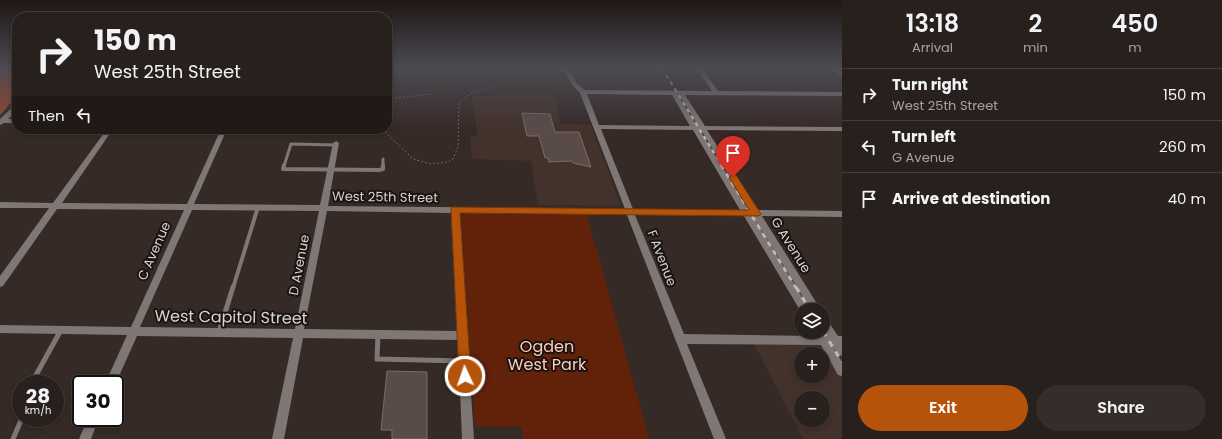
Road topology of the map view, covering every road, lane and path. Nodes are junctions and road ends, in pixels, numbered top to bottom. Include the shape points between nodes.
1 (439, 88) edge
2 (488, 88) edge
3 (579, 88) edge
4 (713, 88) edge
5 (583, 92) junction
6 (677, 93) junction
7 (716, 93) junction
8 (842, 94) edge
9 (392, 99) edge
10 (12, 111) edge
11 (12, 121) edge
12 (1, 122) edge
13 (597, 127) junction
14 (698, 128) junction
15 (842, 129) edge
16 (106, 134) edge
17 (222, 134) edge
18 (387, 134) edge
19 (336, 144) joint
20 (383, 159) dead end
21 (331, 170) junction
22 (0, 205) edge
23 (55, 206) junction
24 (190, 207) junction
25 (258, 207) junction
26 (324, 208) junction
27 (455, 209) junction
28 (630, 211) junction
29 (746, 214) junction
30 (756, 214) junction
31 (842, 214) edge
32 (0, 283) edge
33 (801, 303) edge
34 (812, 303) edge
35 (0, 329) edge
36 (830, 329) edge
37 (61, 330) junction
38 (134, 331) junction
39 (219, 332) junction
40 (299, 333) junction
41 (378, 334) junction
42 (462, 336) junction
43 (794, 337) edge
44 (823, 339) edge
45 (681, 340) junction
46 (839, 340) edge
47 (842, 351) edge
48 (464, 361) junction
49 (842, 371) edge
50 (36, 375) edge
51 (114, 375) edge
52 (18, 427) edge
53 (90, 427) edge
54 (13, 439) edge
55 (85, 439) edge
56 (278, 439) edge
57 (468, 439) edge
58 (720, 439) edge

1 - 9 path via 433,94 425,96
2 - 18 path via 465,96 461,100 458,147 448,162 431,164 413,159
3 - 5 street, F Avenue
4 - 7 street
5 - 6 street
5 - 13 street, F Avenue
6 - 7 street
6 - 14 street, G Avenue
7 - 8 street
10 - 12 street
11 - 12 street
13 - 14 street
13 - 28 street, F Avenue
14 - 15 street
14 - 29 street, G Avenue
14 - 30 street, G Avenue
16 - 23 street
17 - 24 street, C Avenue
19 - 21 street, D Avenue
19 - 21 lane via 291,144 283,169
20 - 21 lane via 383,169 379,170
21 - 26 street, D Avenue
22 - 23 street, West 25th Street
23 - 24 street, West 25th Street
23 - 32 street
24 - 25 street, West 25th Street
24 - 38 street, C Avenue
25 - 26 street, West 25th Street
25 - 39 lane
26 - 27 street, West 25th Street
26 - 40 street, D Avenue
27 - 28 street, West 25th Street
27 - 42 street
28 - 29 street, West 25th Street
28 - 45 street, F Avenue
29 - 30 street, West 25th Street
29 - 33 street, G Avenue
30 - 31 street, West 25th Street
30 - 34 street, G Avenue
35 - 37 street, West Capitol Street
36 - 46 street
37 - 38 street, West Capitol Street
37 - 50 lane
38 - 39 street, West Capitol Street
38 - 51 street, C Avenue
39 - 40 street, West Capitol Street
40 - 41 street, West Capitol Street
40 - 56 street, D Avenue
41 - 42 street, West Capitol Street
41 - 48 lane via 377,359
42 - 48 street
43 - 45 street
44 - 49 street
45 - 58 street, F Avenue
46 - 47 street
48 - 57 street
52 - 54 lane
53 - 55 street

